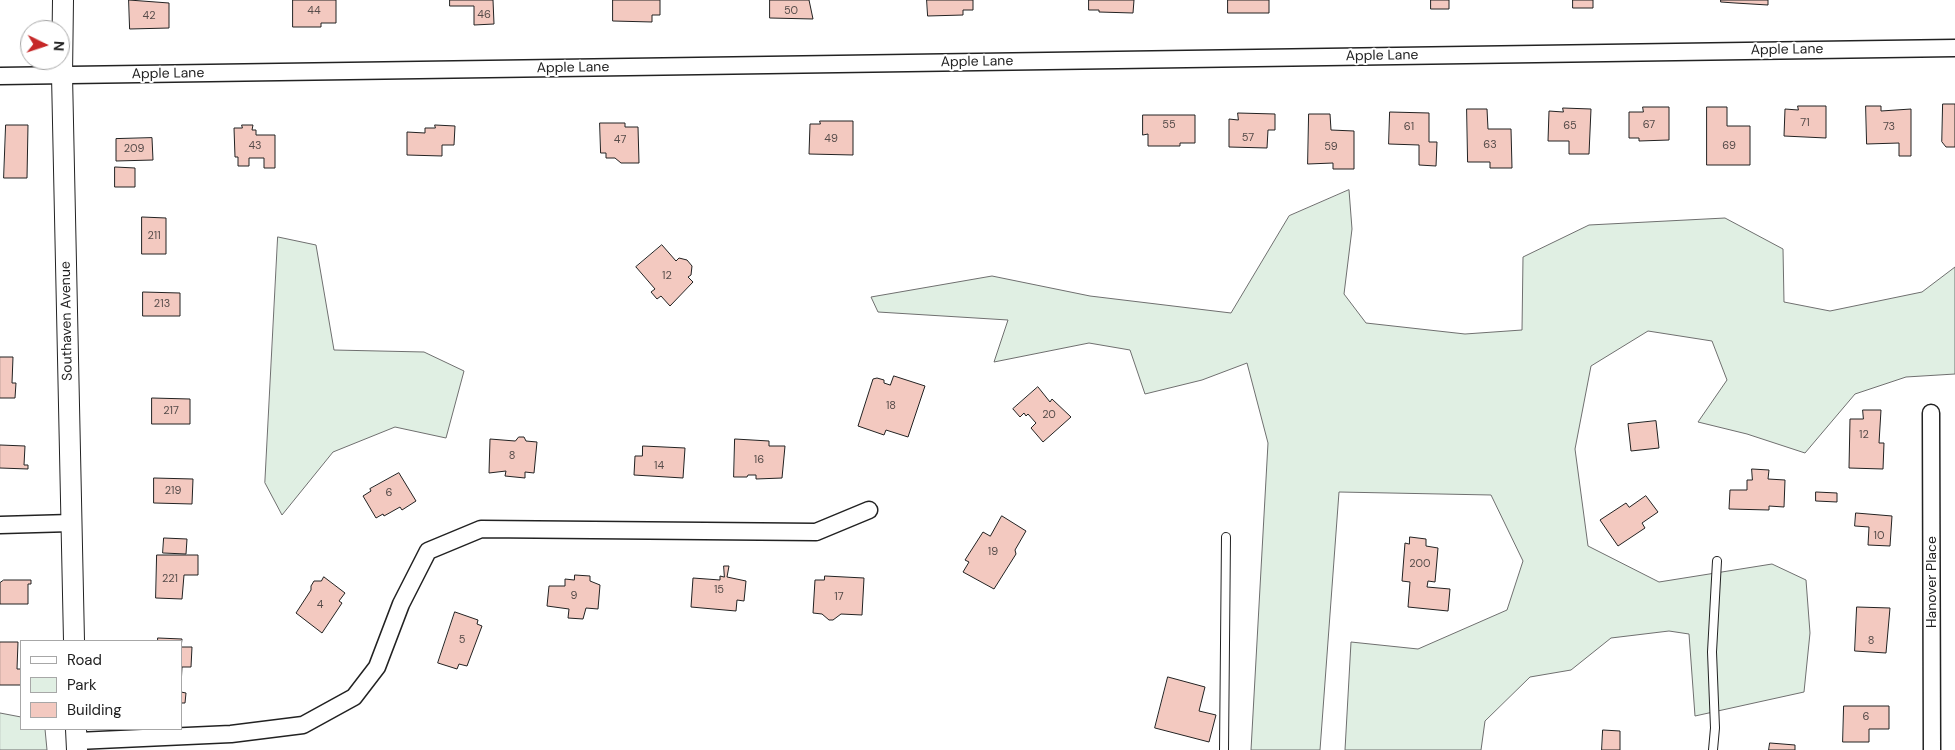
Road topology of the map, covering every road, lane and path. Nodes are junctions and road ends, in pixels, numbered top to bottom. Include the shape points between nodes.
1 (63, 0) edge
2 (1955, 48) edge
3 (62, 75) junction
4 (0, 76) edge
5 (1931, 413) dead end
6 (870, 510) dead end
7 (71, 523) junction
8 (0, 525) edge
9 (1226, 537) dead end
10 (1717, 561) dead end
11 (74, 640) edge
12 (76, 740) edge
13 (1224, 750) edge
14 (1713, 750) edge
15 (1932, 750) edge

1 - 3 street, Southaven Avenue
2 - 3 street, Apple Lane
3 - 4 street, Apple Lane
3 - 7 street, Southaven Avenue
5 - 15 street, Hanover Place
6 - 12 street via 816,532 482,529 428,551 401,604 377,666 354,697 303,725 230,734
7 - 8 street
7 - 11 street, Southaven Avenue
9 - 13 lane
10 - 14 lane via 1712,652

